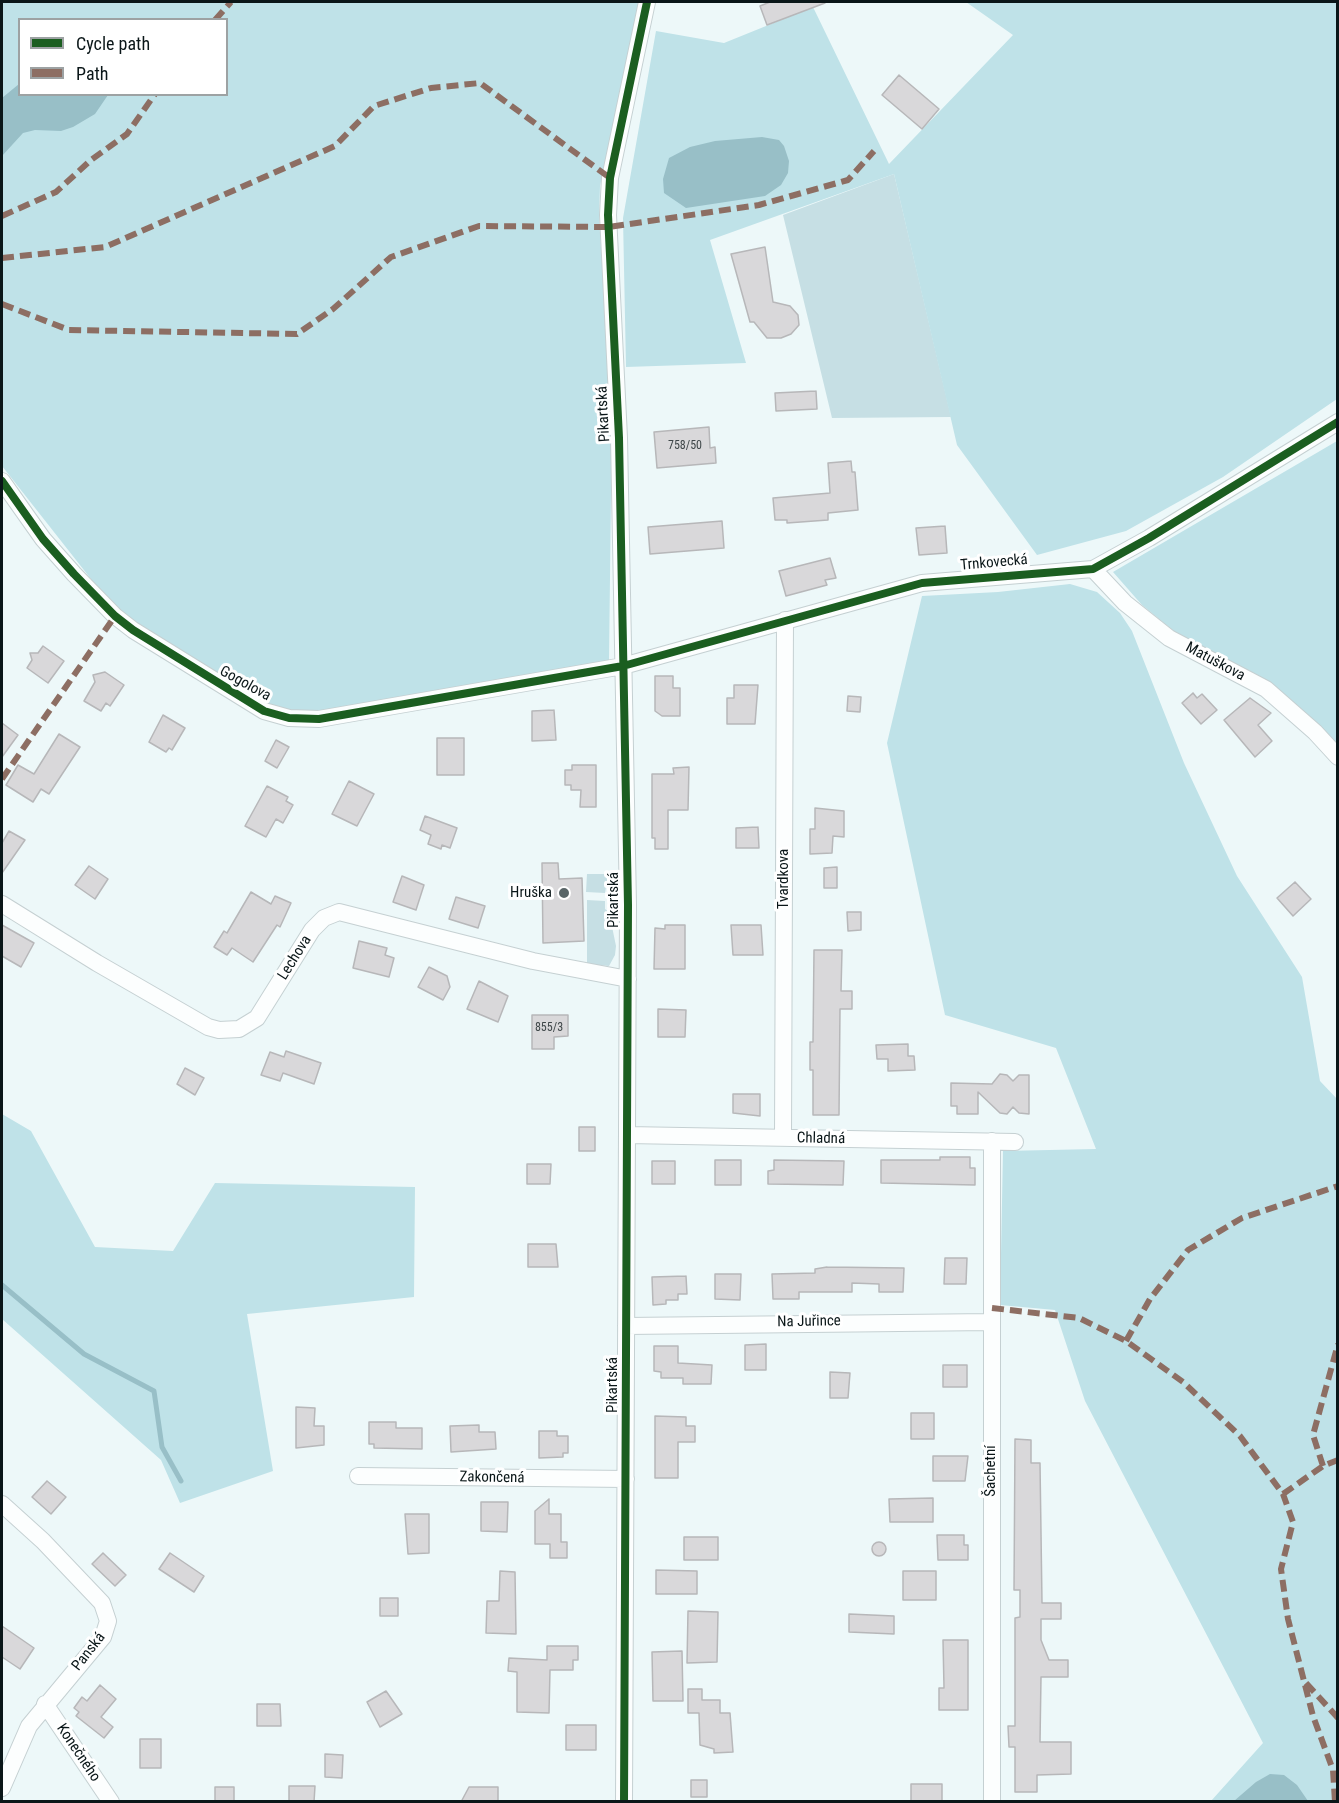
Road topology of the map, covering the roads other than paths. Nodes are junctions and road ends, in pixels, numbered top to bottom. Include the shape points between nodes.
1 (647, 2) edge
2 (1338, 422) edge
3 (2, 481) edge
4 (1093, 569) junction
5 (785, 620) junction
6 (623, 666) junction
7 (1338, 757) edge
8 (2, 904) edge
9 (628, 979) junction
10 (627, 1136) junction
11 (783, 1138) junction
12 (992, 1141) junction
13 (1015, 1142) dead end
14 (991, 1322) junction
15 (626, 1326) junction
16 (358, 1476) dead end
17 (626, 1479) junction
18 (2, 1504) edge
19 (45, 1704) junction
20 (2, 1788) edge
21 (111, 1802) edge
22 (624, 1802) edge
23 (992, 1802) edge

1 - 6 street, Pikartská via 610,178 608,215 619,438
2 - 4 street, Trnkovecká
3 - 6 street, Gogolova via 44,539 115,616 219,686 276,716 332,718
4 - 5 street, Trnkovecká via 922,583
4 - 7 street, Matuškova via 1125,603 1169,638 1266,689
5 - 6 street, Trnkovecká
5 - 11 street, Tvardkova
6 - 9 street, Pikartská
8 - 9 street, Lechova via 219,1030 239,1029 257,1018 312,930 324,918 339,912 533,961
9 - 10 street, Pikartská
10 - 11 street, Chladná
10 - 15 street, Pikartská
11 - 12 street, Chladná
12 - 13 street, Chladná
12 - 14 street, Šachetní
14 - 15 street, Na Juřince
14 - 23 street, Šachetní
15 - 17 street, Pikartská
16 - 17 street, Zakončená
17 - 22 street, Pikartská
18 - 19 street, Panská via 43,1541 102,1603 108,1615 103,1637
19 - 20 street, Panská via 29,1726
19 - 21 street, Konečného

